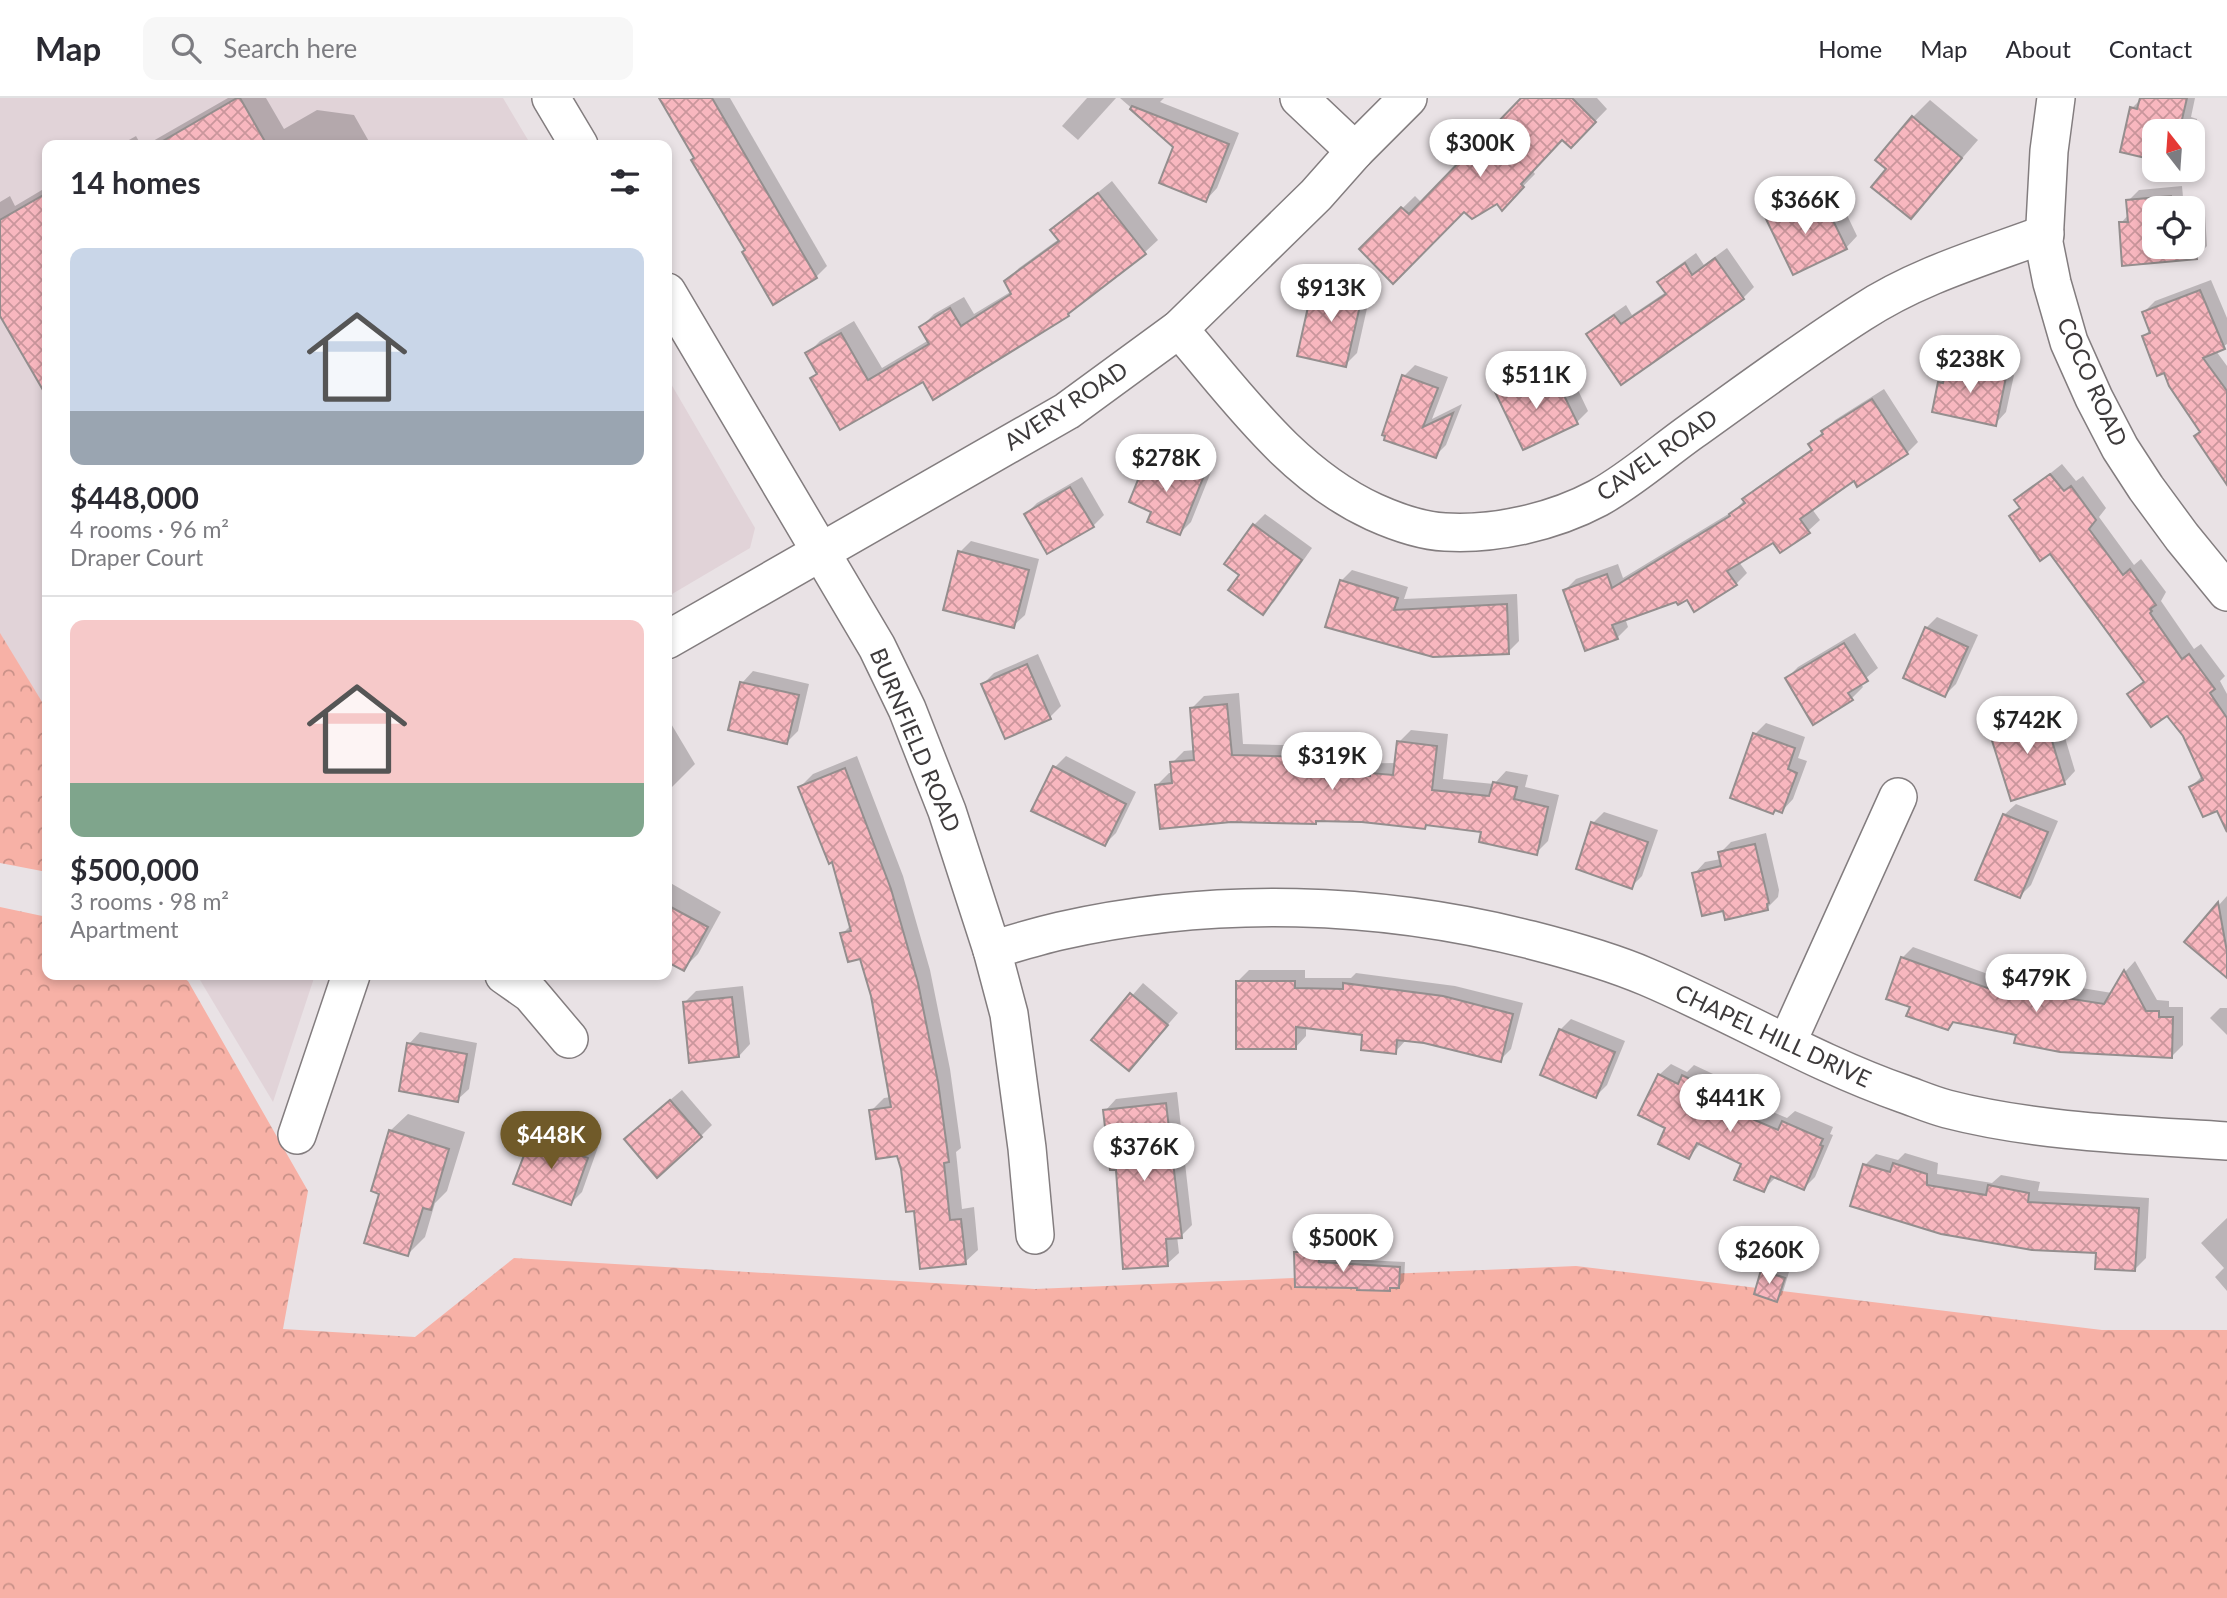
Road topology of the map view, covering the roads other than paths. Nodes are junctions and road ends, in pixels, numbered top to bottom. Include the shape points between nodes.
1 (551, 98) edge
2 (1299, 98) edge
3 (1408, 98) edge
4 (2056, 98) edge
5 (576, 140) edge
6 (1355, 151) junction
7 (2045, 234) junction
8 (672, 300) edge
9 (1179, 329) junction
10 (822, 552) junction
11 (2227, 592) edge
12 (672, 637) edge
13 (1898, 797) dead end
14 (992, 950) junction
15 (349, 980) edge
16 (511, 980) edge
17 (569, 1039) dead end
18 (1787, 1043) junction
19 (297, 1135) dead end
20 (2227, 1141) edge
21 (1035, 1235) dead end

1 - 5 street
2 - 6 street
3 - 6 street, AVERY ROAD
4 - 7 street, COCO ROAD
6 - 9 street, AVERY ROAD
7 - 9 street, CAVEL ROAD via 1880,301 1597,498 1545,519 1478,531 1442,533 1398,521 1322,480 1272,437
7 - 11 street, COCO ROAD via 2052,283 2069,342 2094,398 2146,488
8 - 10 street, BURNFIELD ROAD
9 - 10 street, AVERY ROAD via 1067,411
10 - 12 street, AVERY ROAD
10 - 14 street, BURNFIELD ROAD via 877,646 907,709 947,811
13 - 18 street
14 - 18 street, CHAPEL HILL DRIVE via 1059,931 1207,910 1358,911 1436,920 1570,950 1646,976
14 - 21 street, BURNFIELD ROAD via 1018,1073
15 - 19 street
16 - 17 street via 531,994
18 - 20 street, CHAPEL HILL DRIVE via 1865,1081 1946,1109 2023,1123

